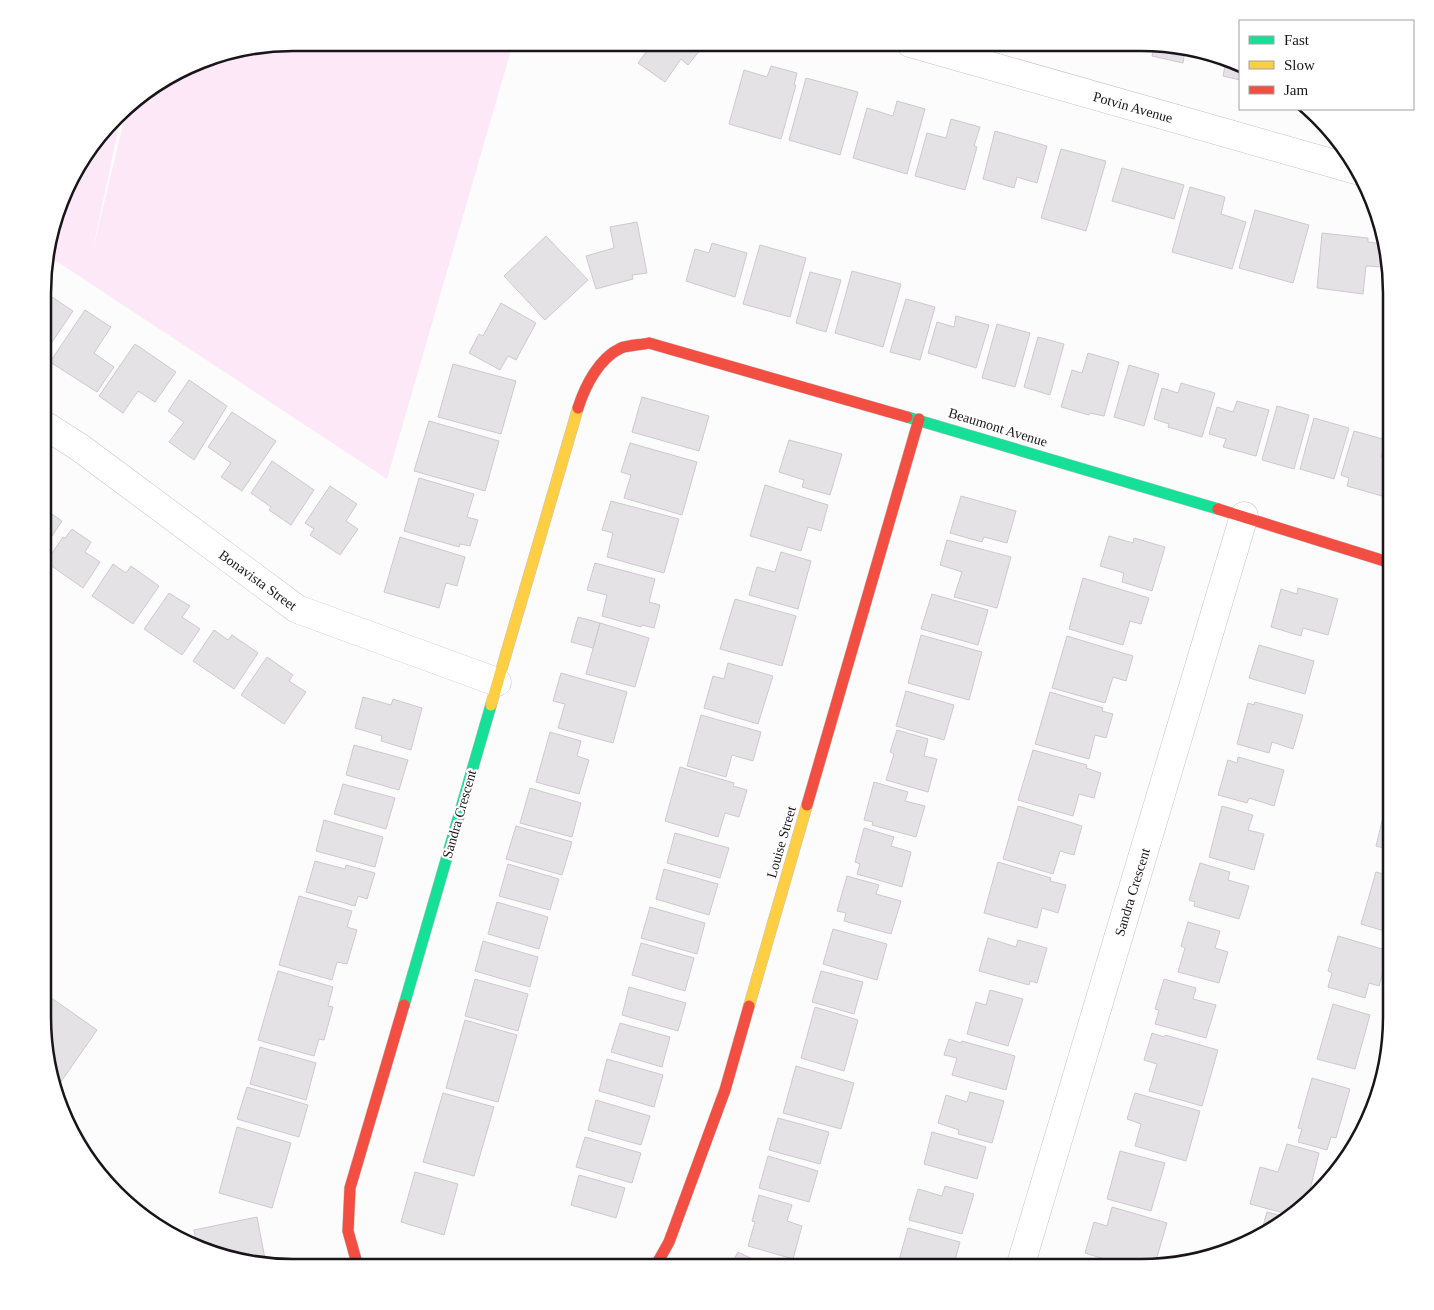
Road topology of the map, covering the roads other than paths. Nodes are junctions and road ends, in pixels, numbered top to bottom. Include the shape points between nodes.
1 (938, 51) edge
2 (1347, 168) edge
3 (600, 366) joint
4 (919, 419) junction
5 (51, 429) edge
6 (1244, 516) junction
7 (1383, 560) edge
8 (497, 682) junction
9 (356, 1259) edge
10 (659, 1259) edge
11 (1022, 1259) edge

1 - 2 street, Potvin Avenue
3 - 4 street, Beaumont Avenue via 621,348 649,342
3 - 8 street, Sandra Crescent via 583,392
4 - 6 street, Beaumont Avenue
4 - 10 street, Louise Street via 725,1090 669,1242
5 - 8 street, Bonavista Street via 297,609
6 - 7 street, Beaumont Avenue
6 - 11 street, Sandra Crescent
8 - 9 street, Sandra Crescent via 350,1188 348,1231

